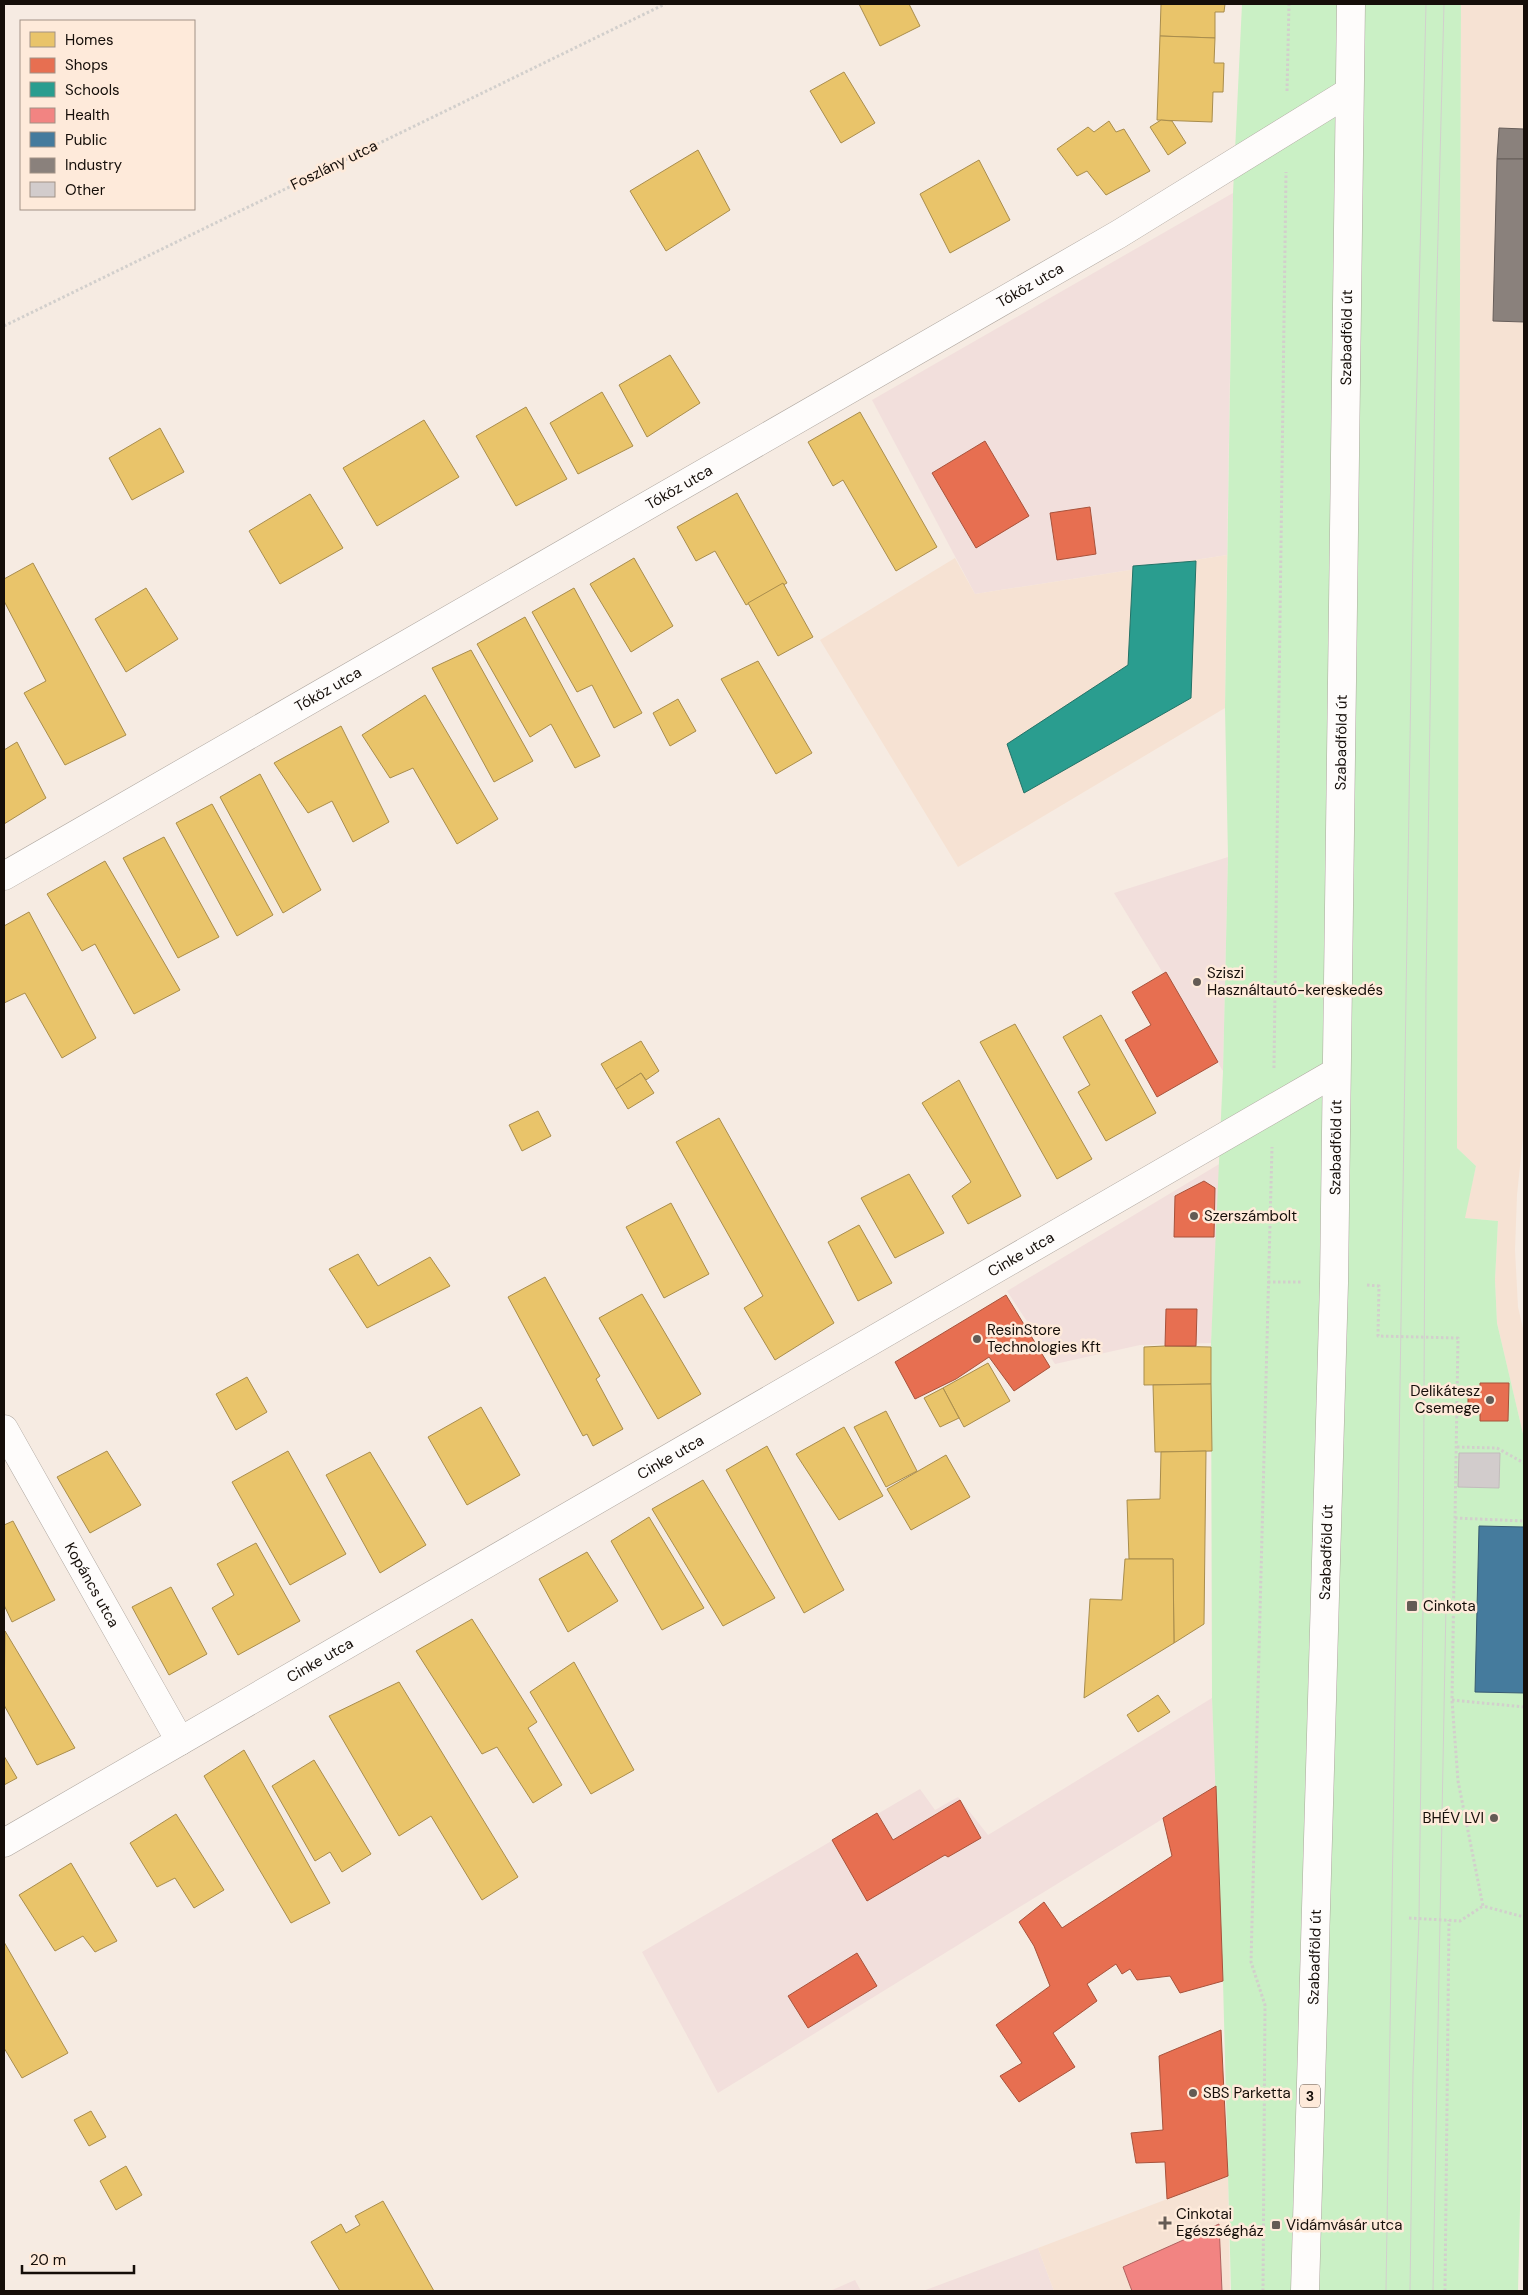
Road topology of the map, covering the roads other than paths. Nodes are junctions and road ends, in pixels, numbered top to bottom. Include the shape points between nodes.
1 (1351, 4) edge
2 (1348, 92) junction
3 (4, 876) edge
4 (1336, 1072) junction
5 (4, 1429) edge
6 (180, 1741) junction
7 (4, 1843) edge
8 (1305, 2291) edge

1 - 2 street, Szabadföld út / 3
2 - 3 street, Tóköz utca via 1119,234
2 - 4 street, Szabadföld út / 3
4 - 6 street, Cinke utca
4 - 8 street, Szabadföld út / 3 via 1334,1293
5 - 6 street, Kopáncs utca
6 - 7 street, Cinke utca

